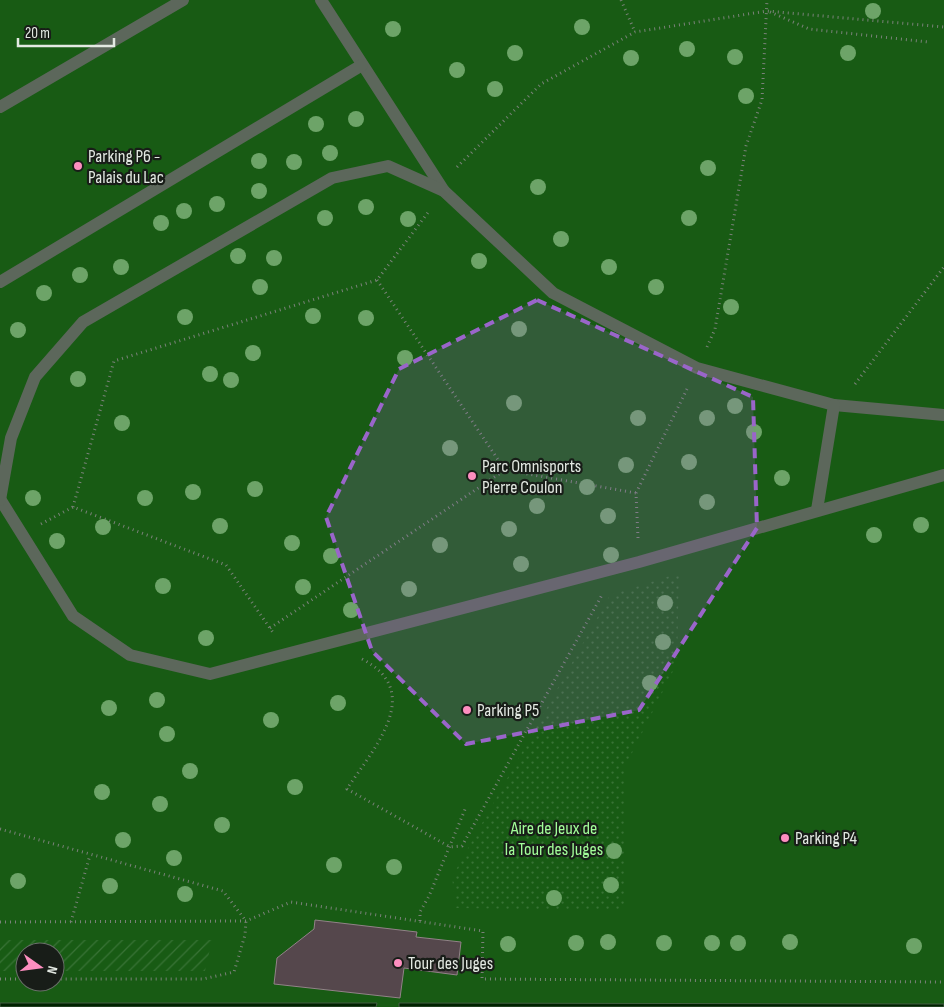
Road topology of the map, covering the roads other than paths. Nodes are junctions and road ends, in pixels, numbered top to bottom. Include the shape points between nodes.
1 (183, 0) edge
2 (321, 0) edge
3 (362, 65) junction
4 (0, 107) edge
5 (444, 191) junction
6 (0, 282) edge
7 (834, 406) junction
8 (944, 415) edge
9 (944, 475) edge
10 (0, 499) edge
11 (817, 510) junction

1 - 4 street
2 - 3 street
3 - 5 street
3 - 6 street
5 - 7 street via 553,294 697,368
5 - 10 street via 388,166 332,178 83,322 35,377 11,438
7 - 8 street
7 - 11 street
9 - 11 street
10 - 11 street via 73,616 130,655 210,674 639,562

